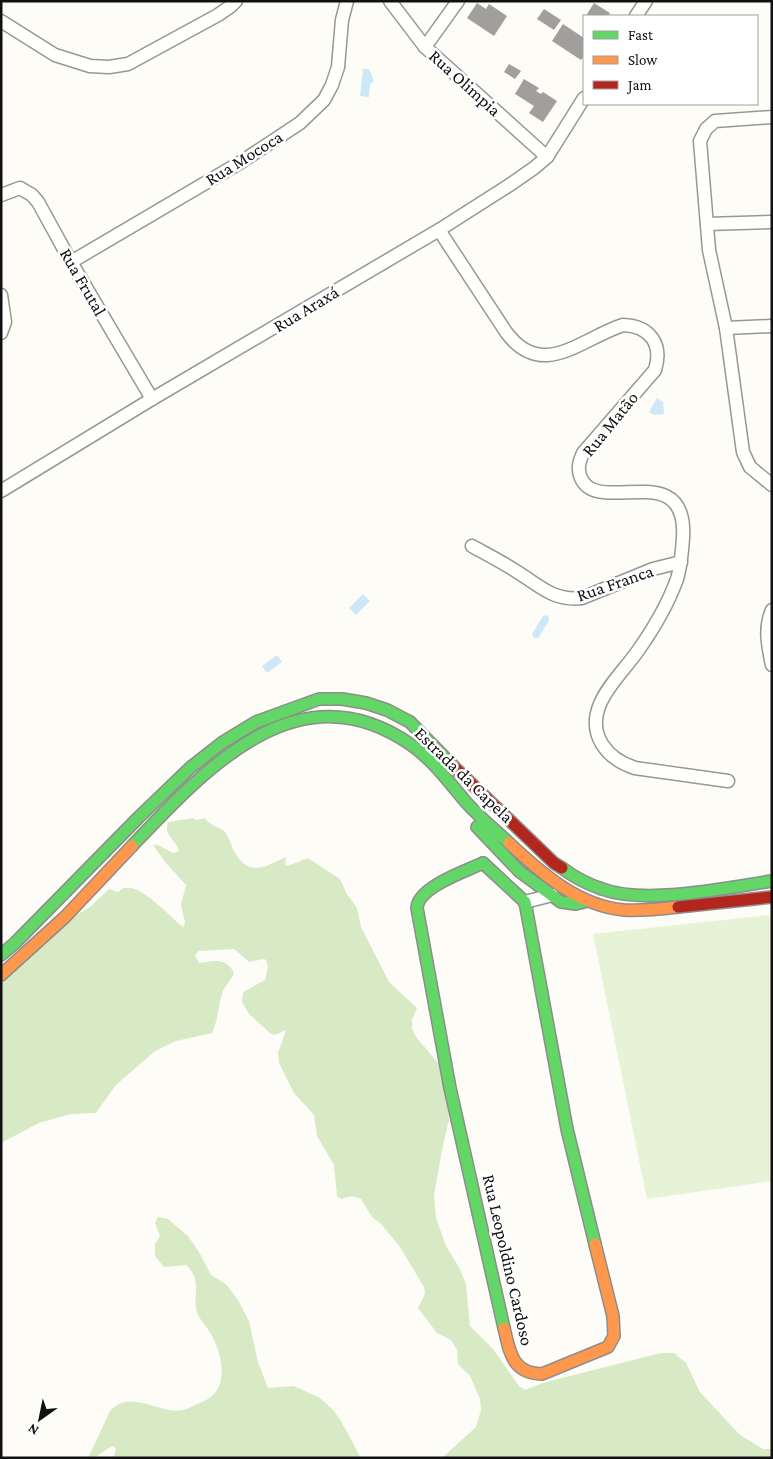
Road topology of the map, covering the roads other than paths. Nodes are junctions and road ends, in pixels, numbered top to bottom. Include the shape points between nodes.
1 (236, 1) edge
2 (347, 1) edge
3 (390, 1) edge
4 (458, 1) edge
5 (646, 1) edge
6 (637, 15) edge
7 (1, 21) edge
8 (425, 47) junction
9 (583, 100) edge
10 (772, 118) edge
11 (547, 157) junction
12 (1, 195) edge
13 (772, 222) edge
14 (707, 224) junction
15 (439, 230) junction
16 (70, 262) junction
17 (1, 295) edge
18 (772, 326) edge
19 (726, 328) junction
20 (1, 333) edge
21 (152, 399) junction
22 (772, 486) edge
23 (1, 491) edge
24 (472, 546) dead end
25 (681, 562) junction
26 (772, 610) edge
27 (772, 664) edge
28 (728, 781) dead end
29 (457, 790) junction
30 (479, 792) junction
31 (488, 801) junction
32 (466, 802) junction
33 (477, 812) junction
34 (489, 840) junction
35 (484, 863) junction
36 (772, 881) edge
37 (552, 895) junction
38 (772, 897) edge
39 (590, 901) junction
40 (525, 902) junction
41 (1, 954) edge
42 (1, 975) edge

1 - 7 street via 218,15 128,64 109,67 90,66 54,55
2 - 16 street, Rua Mococa via 338,67 332,85 324,100 300,123 241,162
3 - 8 street, Rua Olimpia
4 - 8 street
5 - 6 street
8 - 11 street, Rua Olimpia
9 - 11 street, Rua Araxá
10 - 14 street via 715,121 706,129 700,141
11 - 15 street, Rua Araxá
12 - 16 street, Rua Frutal via 20,188 32,195
13 - 14 street
14 - 19 street via 709,250
15 - 21 street, Rua Araxá
15 - 25 street, Rua Matão via 514,344 527,352 541,356 556,355 623,326 641,329 655,342 658,351 655,370 583,453 578,471 582,481 593,490 656,492 670,498 682,518
16 - 21 street, Rua Frutal
17 - 20 street via 5,322
18 - 19 street
19 - 22 street via 743,452 750,467
21 - 23 street, Rua Araxá
24 - 25 street, Rua Franca via 549,593 569,600
25 - 28 street, Rua Matão via 677,580 664,607 638,652 600,704 597,732 610,756 622,764
26 - 27 street via 767,639
29 - 32 main road, Estrada da Capela
29 - 34 main road via 458,804
29 - 42 main road, Estrada da Capela via 412,745 382,727 340,716 313,717 280,726 254,738 223,759 189,788 85,896
30 - 31 main road, Estrada da Capela
30 - 32 main road via 470,792
30 - 41 main road, Estrada da Capela via 410,722 388,710 342,699 319,700 283,711 256,722 223,742 191,767
31 - 33 main road via 484,810
31 - 36 main road, Estrada da Capela via 554,863 602,890 635,896 688,894
32 - 33 main road, Estrada da Capela
33 - 39 main road, Estrada da Capela via 552,880
34 - 35 street
34 - 37 main road via 518,872
35 - 40 main road
35 - 40 main road, Rua Leopoldino Cardoso via 422,895 417,904 418,920 450,1088 510,1353 524,1370 542,1374 608,1347 615,1334 567,1129
37 - 39 main road via 561,902 576,904
37 - 40 street
38 - 39 main road, Estrada da Capela via 627,911

